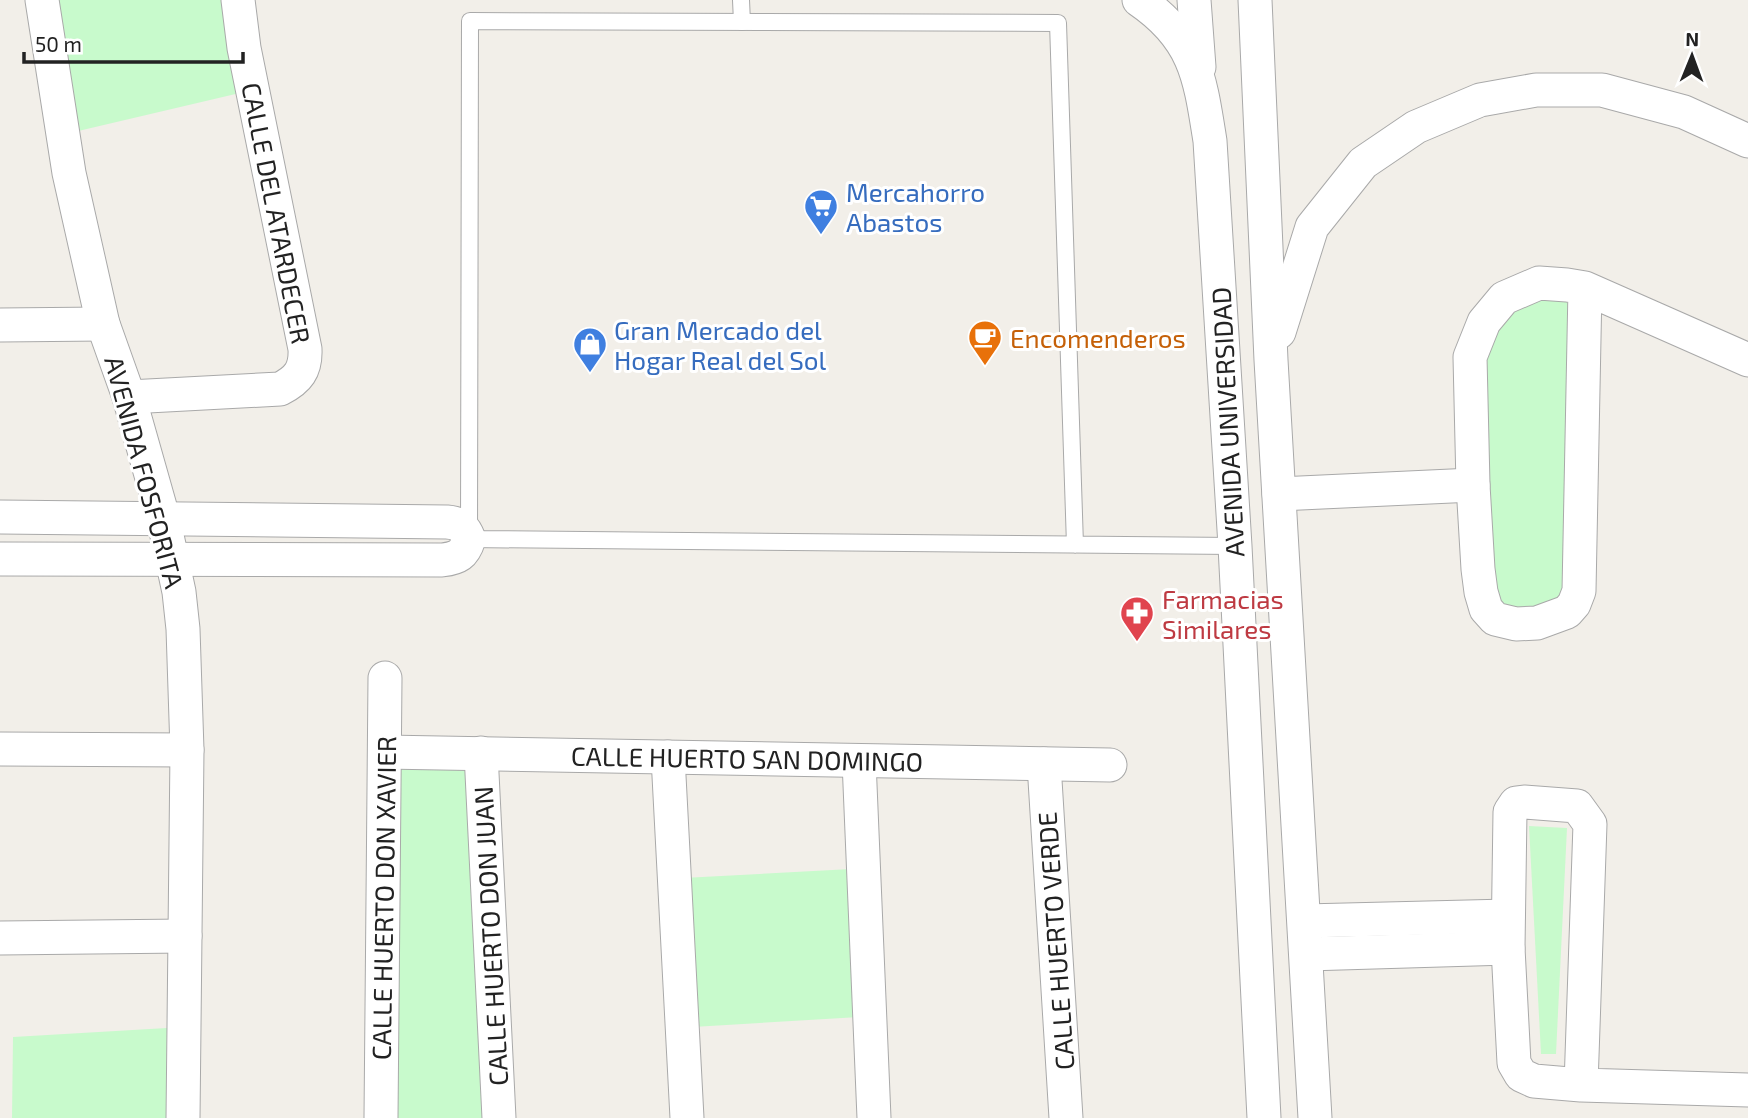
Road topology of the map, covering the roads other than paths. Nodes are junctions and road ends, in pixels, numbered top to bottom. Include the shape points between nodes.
1 (42, 0) edge
2 (239, 0) edge
3 (741, 0) edge
4 (1139, 0) edge
5 (1194, 0) edge
6 (1255, 0) edge
7 (742, 22) junction
8 (1200, 81) junction
9 (1748, 141) edge
10 (1585, 288) junction
11 (103, 324) junction
12 (0, 325) edge
13 (1271, 360) junction
14 (1748, 360) edge
15 (1225, 366) junction
16 (129, 397) junction
17 (1473, 485) junction
18 (1279, 494) junction
19 (0, 517) edge
20 (163, 517) junction
21 (469, 539) junction
22 (1075, 545) junction
23 (1235, 546) junction
24 (0, 559) edge
25 (172, 559) junction
26 (385, 678) dead end
27 (0, 749) edge
28 (187, 750) junction
29 (385, 752) junction
30 (481, 754) junction
31 (668, 757) junction
32 (859, 761) junction
33 (1044, 764) junction
34 (1110, 765) dead end
35 (1305, 922) junction
36 (1508, 932) junction
37 (185, 936) junction
38 (0, 939) edge
39 (1307, 954) junction
40 (1581, 1085) junction
41 (1748, 1090) edge
42 (183, 1118) edge
43 (381, 1118) edge
44 (499, 1118) edge
45 (687, 1118) edge
46 (874, 1118) edge
47 (1066, 1118) edge
48 (1264, 1118) edge
49 (1315, 1118) edge

1 - 11 street, AVENIDA FOSFORITA via 69,173
2 - 16 street, CALLE DEL ATARDECER via 244,48 306,362 293,383 280,389
3 - 7 lane
4 - 8 street, AVENIDA UNIVERSIDAD via 1183,42
5 - 8 street
6 - 13 street, AVENIDA UNIVERSIDAD
7 - 21 lane via 470,21
7 - 22 lane via 1058,23
8 - 15 street, AVENIDA UNIVERSIDAD via 1210,141
9 - 13 street, AVENIDA UNIVERSIDAD via 1684,112 1601,90 1536,90 1480,100 1416,127 1363,163 1312,226
10 - 14 street
10 - 17 street via 1539,283 1504,298 1483,322 1470,357
10 - 17 street via 1581,564 1579,591 1567,612 1536,623 1516,624 1495,619 1486,609 1480,592
11 - 12 street
11 - 16 street, AVENIDA FOSFORITA
13 - 15 street
13 - 18 street, AVENIDA UNIVERSIDAD
15 - 23 street, AVENIDA UNIVERSIDAD
16 - 20 street, AVENIDA FOSFORITA
17 - 18 street
18 - 35 street, AVENIDA UNIVERSIDAD
19 - 20 street
20 - 21 street via 447,522 465,529
20 - 25 street, AVENIDA FOSFORITA
21 - 22 lane
21 - 25 street via 465,552 442,560
22 - 23 lane
23 - 48 street, AVENIDA UNIVERSIDAD
24 - 25 street
25 - 28 street, AVENIDA FOSFORITA via 183,629
26 - 29 street, CALLE HUERTO DON XAVIER
27 - 28 street
28 - 37 street, AVENIDA FOSFORITA
29 - 30 street, CALLE HUERTO SAN DOMINGO
29 - 43 street, CALLE HUERTO DON XAVIER
30 - 31 street, CALLE HUERTO SAN DOMINGO
30 - 44 street, CALLE HUERTO DON JUAN
31 - 32 street, CALLE HUERTO SAN DOMINGO
31 - 45 street
32 - 33 street, CALLE HUERTO SAN DOMINGO
32 - 46 street
33 - 34 street, CALLE HUERTO SAN DOMINGO
33 - 47 street, CALLE HUERTO VERDE
35 - 36 street
35 - 39 street, AVENIDA UNIVERSIDAD
36 - 39 street
36 - 40 street via 1514,1063 1521,1075 1534,1080
36 - 40 street via 1510,811 1524,802 1577,806 1590,824
37 - 38 street
37 - 42 street, AVENIDA FOSFORITA
39 - 49 street, AVENIDA UNIVERSIDAD
40 - 41 street

